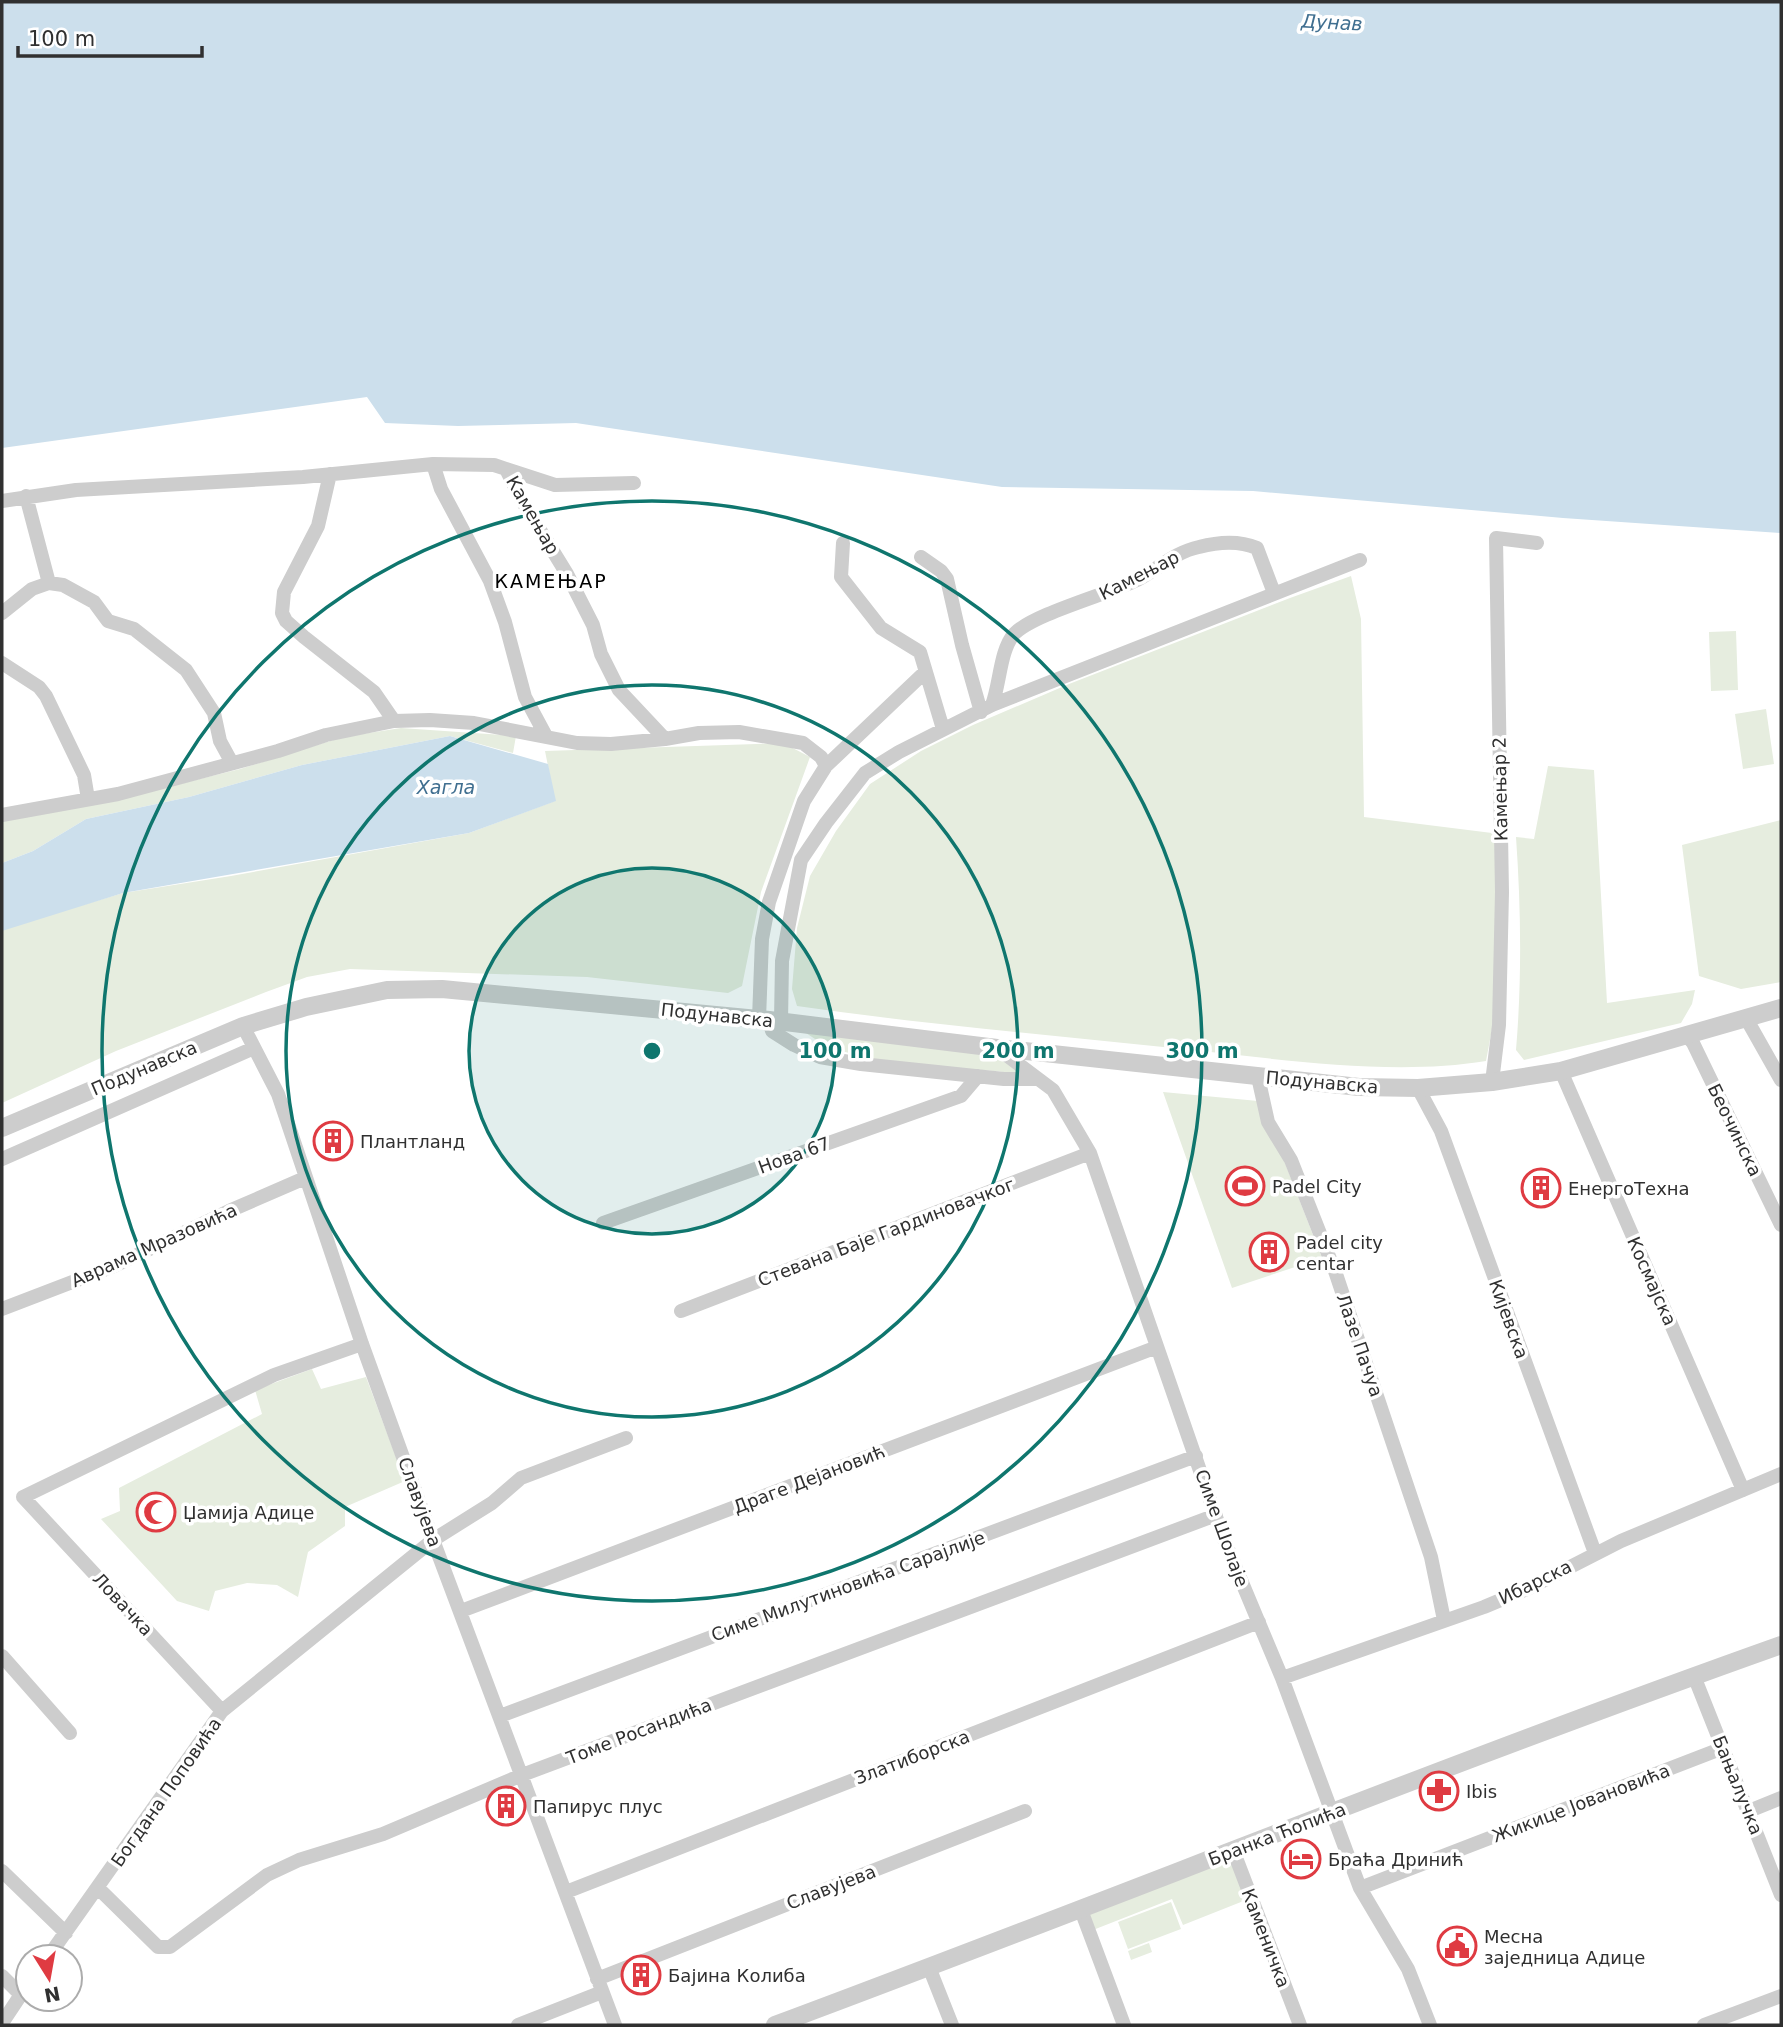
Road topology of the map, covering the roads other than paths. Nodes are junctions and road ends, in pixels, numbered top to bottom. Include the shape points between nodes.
1 (433, 464) junction
2 (506, 469) junction
3 (330, 474) junction
4 (634, 483) dead end
5 (26, 496) junction
6 (2, 501) edge
7 (1537, 542) dead end
8 (843, 543) dead end
9 (921, 557) dead end
10 (1360, 560) dead end
11 (49, 583) junction
12 (1274, 593) junction
13 (2, 612) edge
14 (2, 663) edge
15 (924, 673) junction
16 (987, 708) junction
17 (394, 721) junction
18 (943, 729) junction
19 (546, 736) junction
20 (665, 739) junction
21 (232, 763) junction
22 (826, 766) junction
23 (88, 799) junction
24 (2, 815) edge
25 (1781, 1008) edge
26 (1746, 1018) junction
27 (769, 1020) junction
28 (243, 1026) junction
29 (1686, 1035) junction
30 (254, 1048) junction
31 (997, 1048) junction
32 (1561, 1071) junction
33 (978, 1076) junction
34 (1258, 1077) junction
35 (1038, 1079) junction
36 (1781, 1080) edge
37 (1492, 1082) junction
38 (1418, 1088) junction
39 (2, 1128) edge
40 (1090, 1153) junction
41 (2, 1159) edge
42 (305, 1178) junction
43 (603, 1223) dead end
44 (1781, 1225) edge
45 (2, 1309) edge
46 (681, 1311) dead end
47 (362, 1344) junction
48 (1157, 1347) junction
49 (626, 1438) dead end
50 (1196, 1456) junction
51 (1781, 1474) edge
52 (1743, 1490) junction
53 (1216, 1515) junction
54 (433, 1540) junction
55 (1595, 1553) junction
56 (461, 1611) junction
57 (1444, 1620) junction
58 (1259, 1622) junction
59 (1781, 1645) edge
60 (2, 1656) edge
61 (1694, 1676) junction
62 (1282, 1678) junction
63 (222, 1711) junction
64 (500, 1716) junction
65 (70, 1733) dead end
66 (1723, 1748) junction
67 (522, 1775) junction
68 (1781, 1798) edge
69 (1025, 1811) dead end
70 (1749, 1811) junction
71 (1334, 1812) junction
72 (1233, 1850) junction
73 (2, 1871) edge
74 (98, 1888) junction
75 (1360, 1888) junction
76 (566, 1892) junction
77 (1781, 1895) edge
78 (1081, 1910) junction
79 (66, 1933) junction
80 (58, 1943) edge
81 (929, 1968) junction
82 (600, 1985) junction
83 (1781, 1996) edge
84 (14, 2004) edge
85 (2, 2022) edge
86 (518, 2025) edge
87 (615, 2025) edge
88 (775, 2025) edge
89 (952, 2025) edge
90 (1124, 2025) edge
91 (1300, 2025) edge
92 (1430, 2025) edge
93 (1704, 2025) edge

1 - 2 street, Камењар
1 - 3 street, Камењар
1 - 19 street via 441,489 490,581 525,697
2 - 4 street, Камењар via 555,485
2 - 20 street, Камењар via 593,625 619,691
3 - 5 street, Камењар
3 - 17 street via 318,526 284,592 282,613 304,637 374,692
5 - 6 street, Камењар
5 - 11 street
7 - 37 street, Камењар 2 via 1496,538 1502,892 1499,1025
8 - 15 street via 841,577 875,622 920,652
9 - 16 street via 947,579 962,645
10 - 12 street
11 - 13 street via 32,589
11 - 21 street via 63,585 94,602 107,621 134,629 186,670 214,713 220,741
12 - 16 street
12 - 16 street, Камењар via 1257,548 1229,542 1173,556 1139,579 1024,625 1005,647 1001,677
14 - 23 street via 46,696 84,775
15 - 18 street
15 - 22 street
16 - 18 street
17 - 19 street via 474,723
17 - 21 street via 326,735
18 - 27 street via 865,773 801,860
19 - 20 street via 611,744
20 - 22 street via 699,733 764,736 803,743
21 - 23 street
22 - 27 street via 804,801 769,902 762,939
23 - 24 street
25 - 26 street, Подунавска
26 - 29 street, Подунавска
26 - 36 street
27 - 28 street, Подунавска via 442,989 387,990
27 - 31 street, Подунавска
27 - 33 street via 772,1031 820,1057
28 - 30 street, Славујева
28 - 39 street, Подунавска
29 - 32 street, Подунавска
29 - 44 street, Беочинска
30 - 41 street
30 - 42 street, Славујева via 278,1094
31 - 34 street, Подунавска
31 - 35 street, Симе Шолаје
32 - 37 street, Подунавска
32 - 52 street, Космајска
33 - 35 street
33 - 43 street, Нова 67 via 961,1096
34 - 38 street, Подунавска
34 - 57 street, Лазе Пачуа via 1268,1122 1291,1160 1336,1274 1431,1557
35 - 40 street, Симе Шолаје via 1053,1090
37 - 38 street, Подунавска
38 - 55 street, Кијевска via 1441,1131
40 - 46 street, Стевана Баје Гардиновачког
40 - 48 street, Симе Шолаје
42 - 45 street, Аврама Мразовића via 114,1266
42 - 47 street, Славујева
47 - 54 street, Славујева
47 - 63 street, Ловачка via 274,1374 23,1497
48 - 50 street, Симе Шолаје
48 - 56 street, Драге Дејановић
49 - 54 street, Богдана Поповића via 521,1478 492,1503
50 - 53 street, Симе Шолаје
50 - 64 street, Симе Милутиновића Сарајлије
51 - 52 street, Ибарска
52 - 55 street, Ибарска
53 - 58 street, Симе Шолаје
53 - 67 street, Томе Росандића
54 - 56 street, Славујева
54 - 63 street, Богдана Поповића
55 - 57 street, Ибарска via 1527,1589
56 - 64 street, Славујева
57 - 62 street, Ибарска
58 - 62 street, Симе Шолаје
58 - 76 street, Златиборска
59 - 61 street, Бранка Ћопића
60 - 65 street
61 - 66 street, Бањалучка
61 - 71 street, Бранка Ћопића
62 - 71 street, Симе Шолаје
63 - 74 street, Богдана Поповића
64 - 67 street, Славујева
66 - 70 street, Бањалучка
66 - 75 street, Жикице Јовановића
67 - 74 street, Томе Росандића via 383,1834 267,1875 170,1947 158,1947
67 - 76 street, Славујева
68 - 70 street
69 - 82 street, Славујева
70 - 77 street, Бањалучка
71 - 72 street, Бранка Ћопића
71 - 75 street, Симе Шолаје
72 - 78 street, Бранка Ћопића
72 - 91 street, Каменичка
73 - 79 street
74 - 79 street, Богдана Поповића
75 - 92 street, Симе Шолаје via 1408,1969
76 - 82 street, Славујева
78 - 81 street, Бранка Ћопића
78 - 90 street
79 - 80 street, Богдана Поповића
81 - 88 street, Бранка Ћопића
81 - 89 street
82 - 86 street
82 - 87 street, Славујева
83 - 93 street
84 - 85 street

